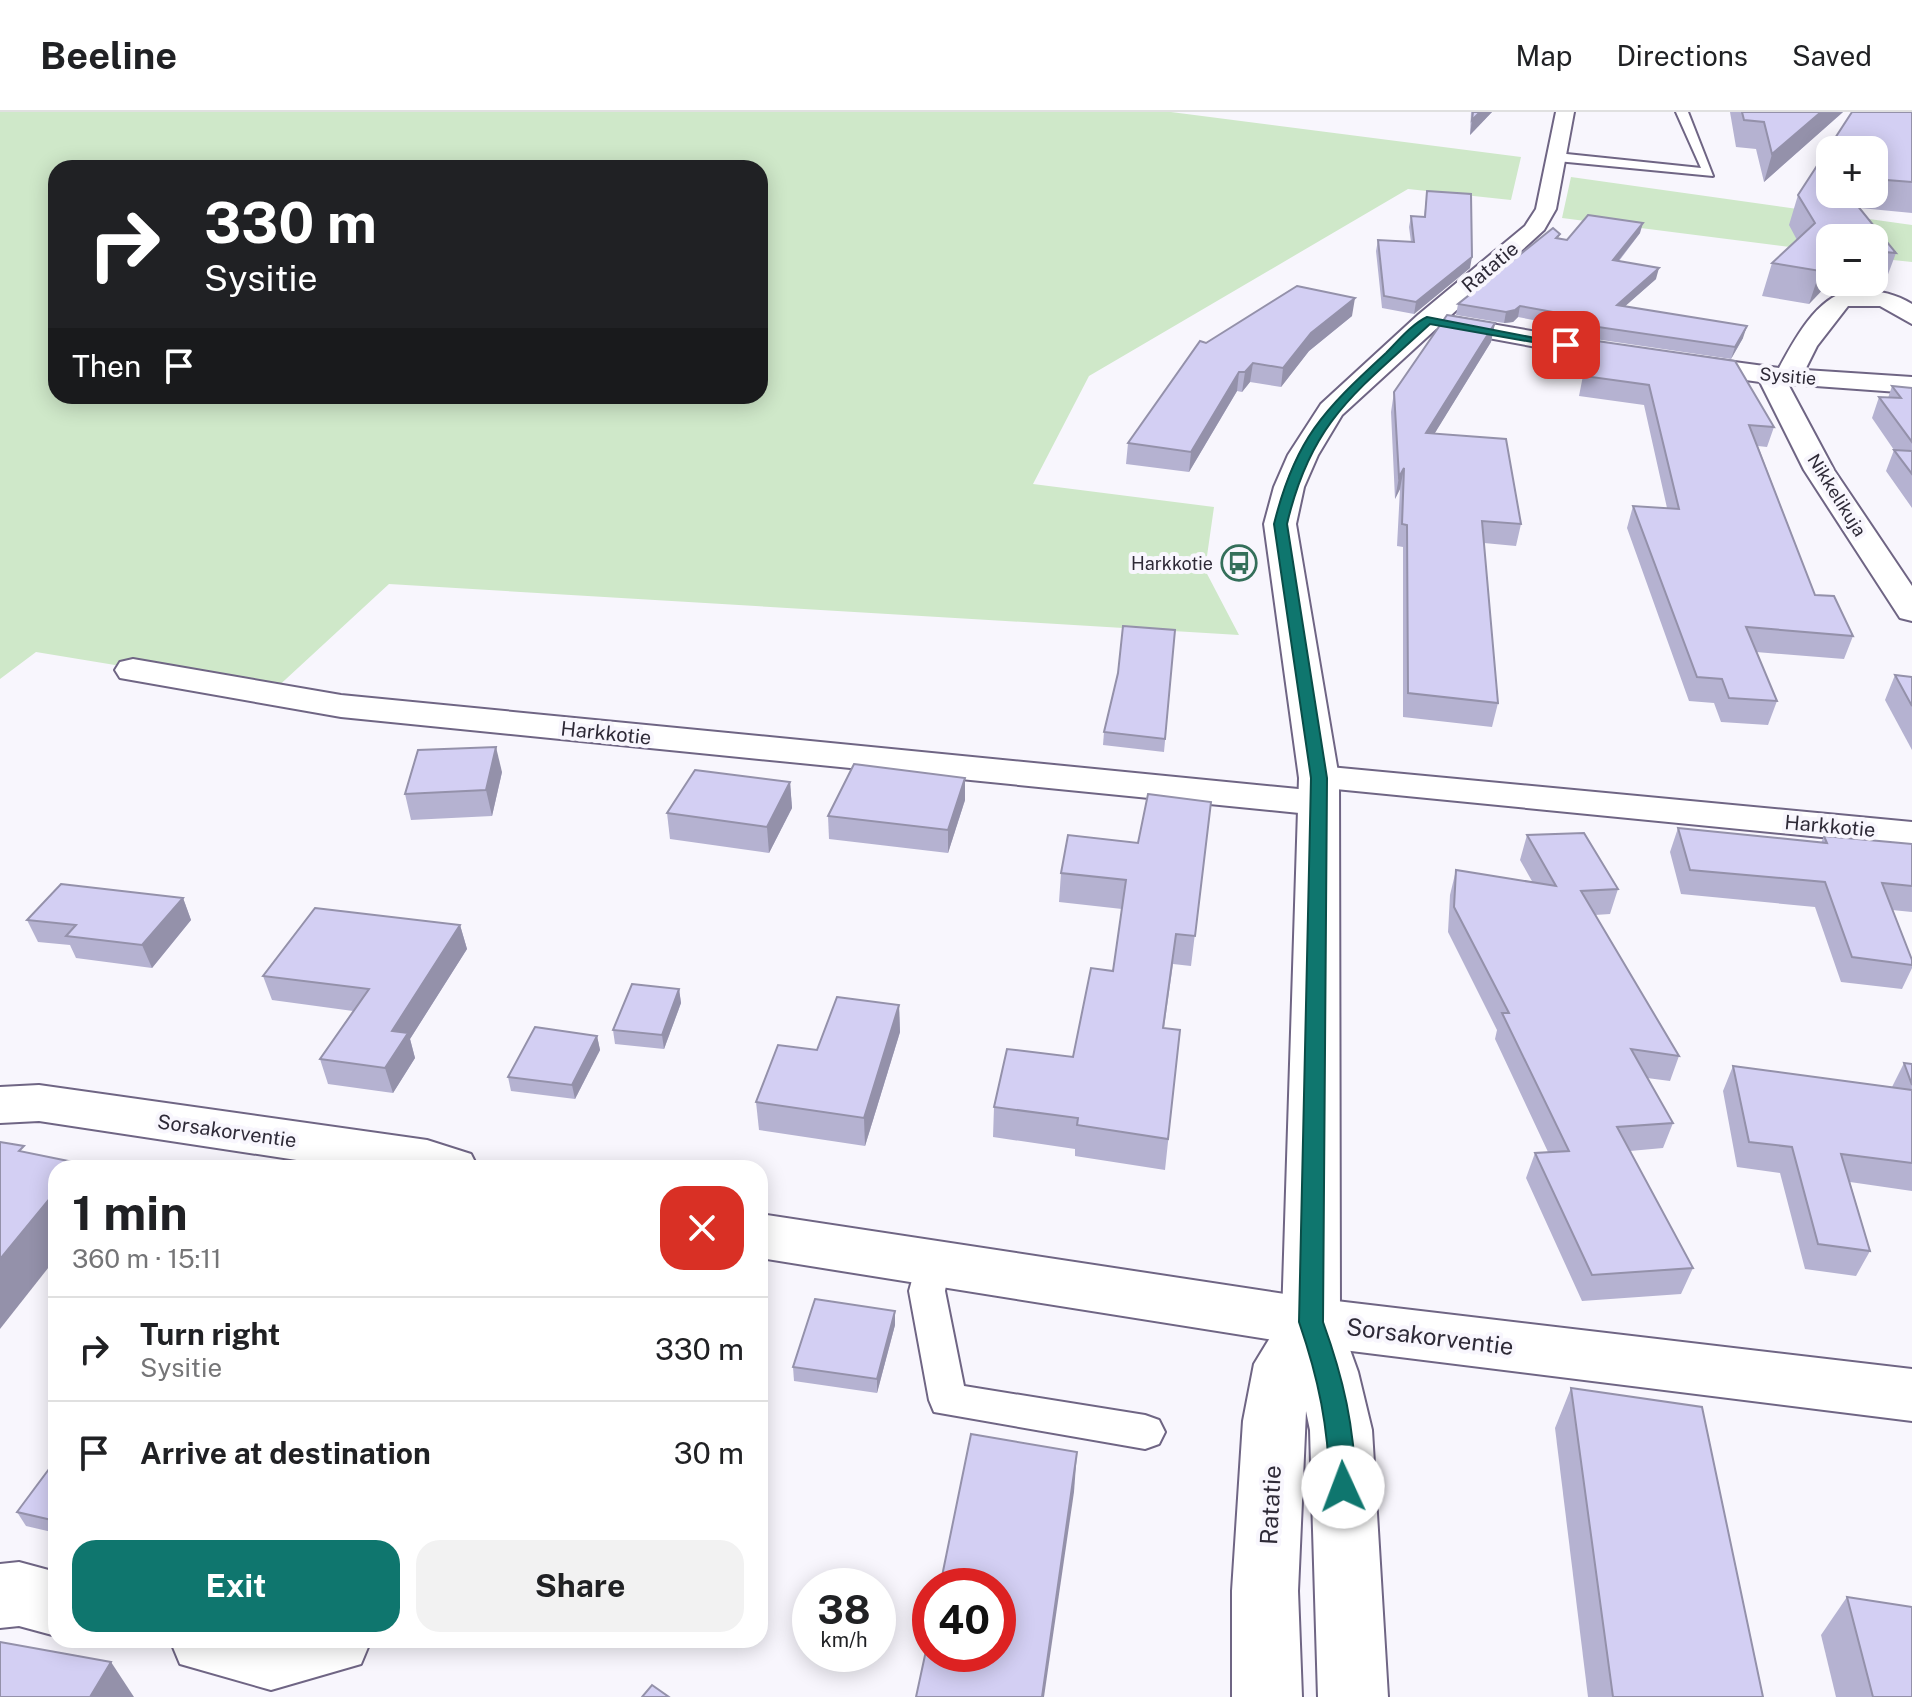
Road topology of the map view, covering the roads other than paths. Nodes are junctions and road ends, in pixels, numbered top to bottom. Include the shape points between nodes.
1 (1565, 112) edge
2 (1682, 112) edge
3 (1557, 157) junction
4 (1912, 317) edge
5 (1427, 320) junction
6 (1779, 376) junction
7 (1912, 385) edge
8 (1912, 611) edge
9 (133, 670) dead end
10 (1319, 790) junction
11 (1912, 834) edge
12 (0, 1105) edge
13 (427, 1160) edge
14 (768, 1237) edge
15 (932, 1265) junction
16 (1311, 1322) junction
17 (1912, 1395) edge
18 (1145, 1432) dead end
19 (0, 1596) edge
20 (48, 1602) edge
21 (238, 1648) edge
22 (304, 1648) edge
23 (1267, 1697) edge
24 (1353, 1697) edge

1 - 3 street, Ratatie
2 - 3 lane via 1709,173
3 - 5 street, Ratatie via 1546,209 1533,230
4 - 6 street via 1888,301 1859,296 1840,300
5 - 6 street, Sysitie
5 - 10 street, Ratatie via 1331,410 1303,455 1280,524
6 - 7 street, Sysitie
6 - 8 street, Nikkelikuja via 1819,470
9 - 10 street, Harkkotie via 341,706
10 - 11 street, Harkkotie
10 - 16 street, Ratatie
12 - 13 street, Sorsakorventie via 39,1103
14 - 15 street, Sorsakorventie
15 - 16 street, Sorsakorventie
15 - 18 lane via 927,1291 948,1400
16 - 17 street, Sorsakorventie
16 - 23 street, Ratatie via 1284,1364 1274,1421 1265,1591
16 - 24 street, Ratatie via 1341,1430
19 - 20 street via 19,1594
21 - 22 street via 271,1656

